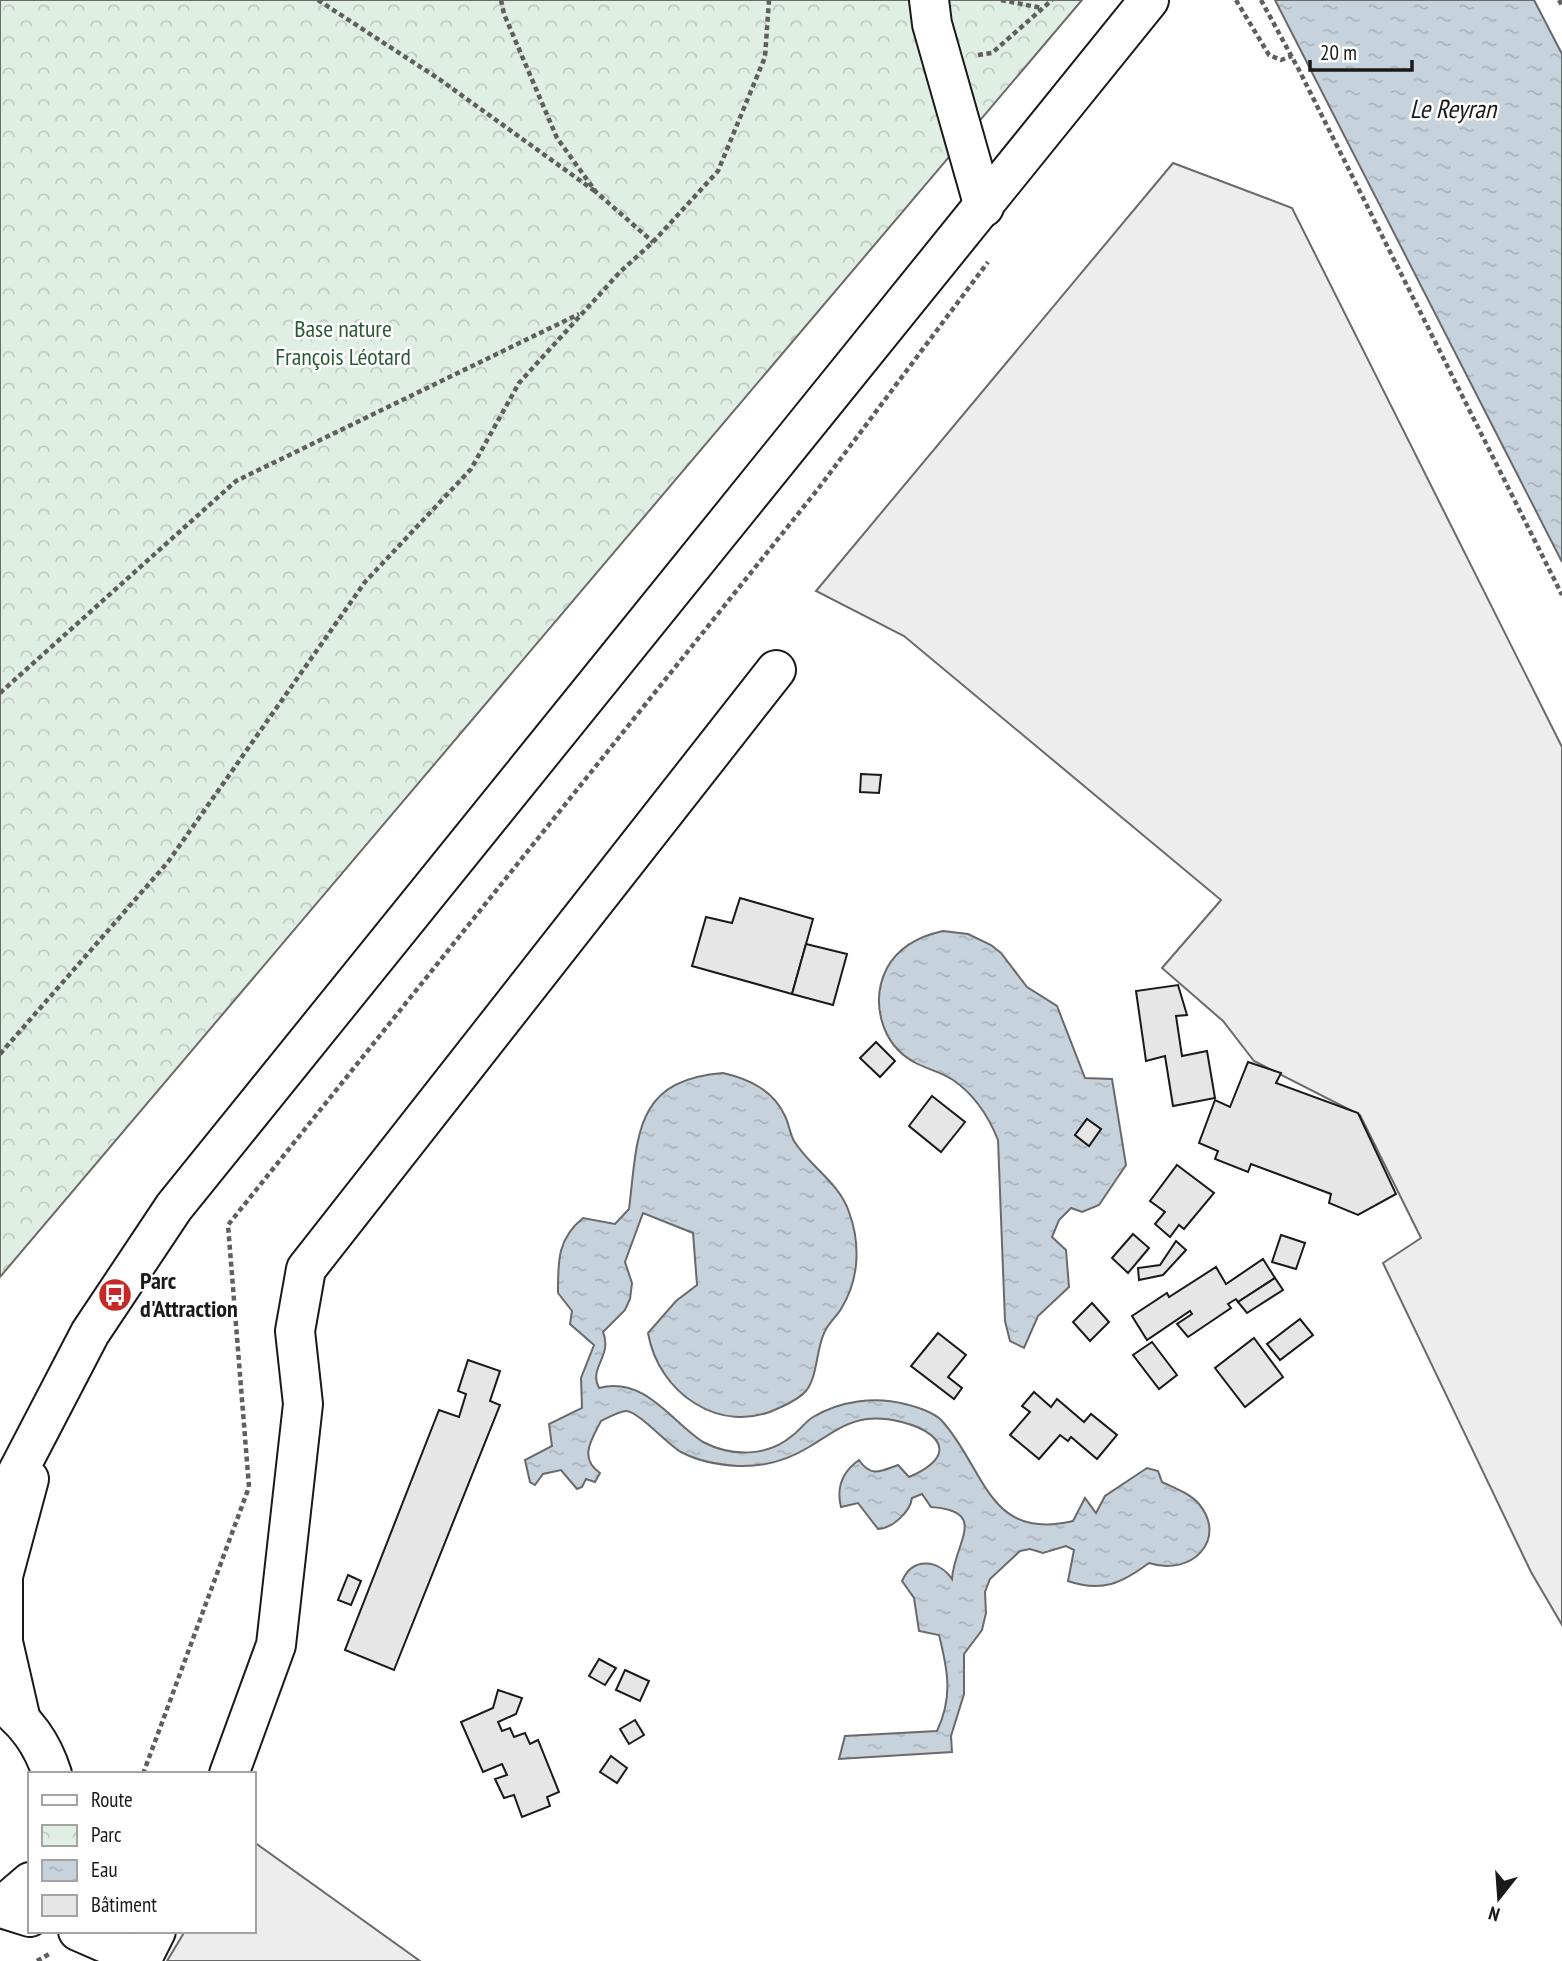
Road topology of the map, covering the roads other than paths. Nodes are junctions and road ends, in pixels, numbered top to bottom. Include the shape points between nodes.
1 (929, 0) edge
2 (1149, 0) edge
3 (984, 207) junction
4 (776, 670) dead end
5 (46, 1413) junction
6 (0, 1474) edge
7 (0, 1506) edge
8 (10, 1709) edge
9 (51, 1772) edge
10 (230, 1772) edge
11 (28, 1885) edge
12 (10, 1911) edge
13 (155, 1933) edge
14 (64, 1942) edge

1 - 3 main road
2 - 3 main road
3 - 5 main road via 174,1207 90,1333
4 - 10 main road via 306,1269 295,1331 303,1404 276,1645
5 - 6 main road
5 - 7 main road
5 - 8 main road via 3,1576 2,1642
8 - 9 main road via 44,1750
11 - 12 main road
13 - 14 main road via 142,1959

